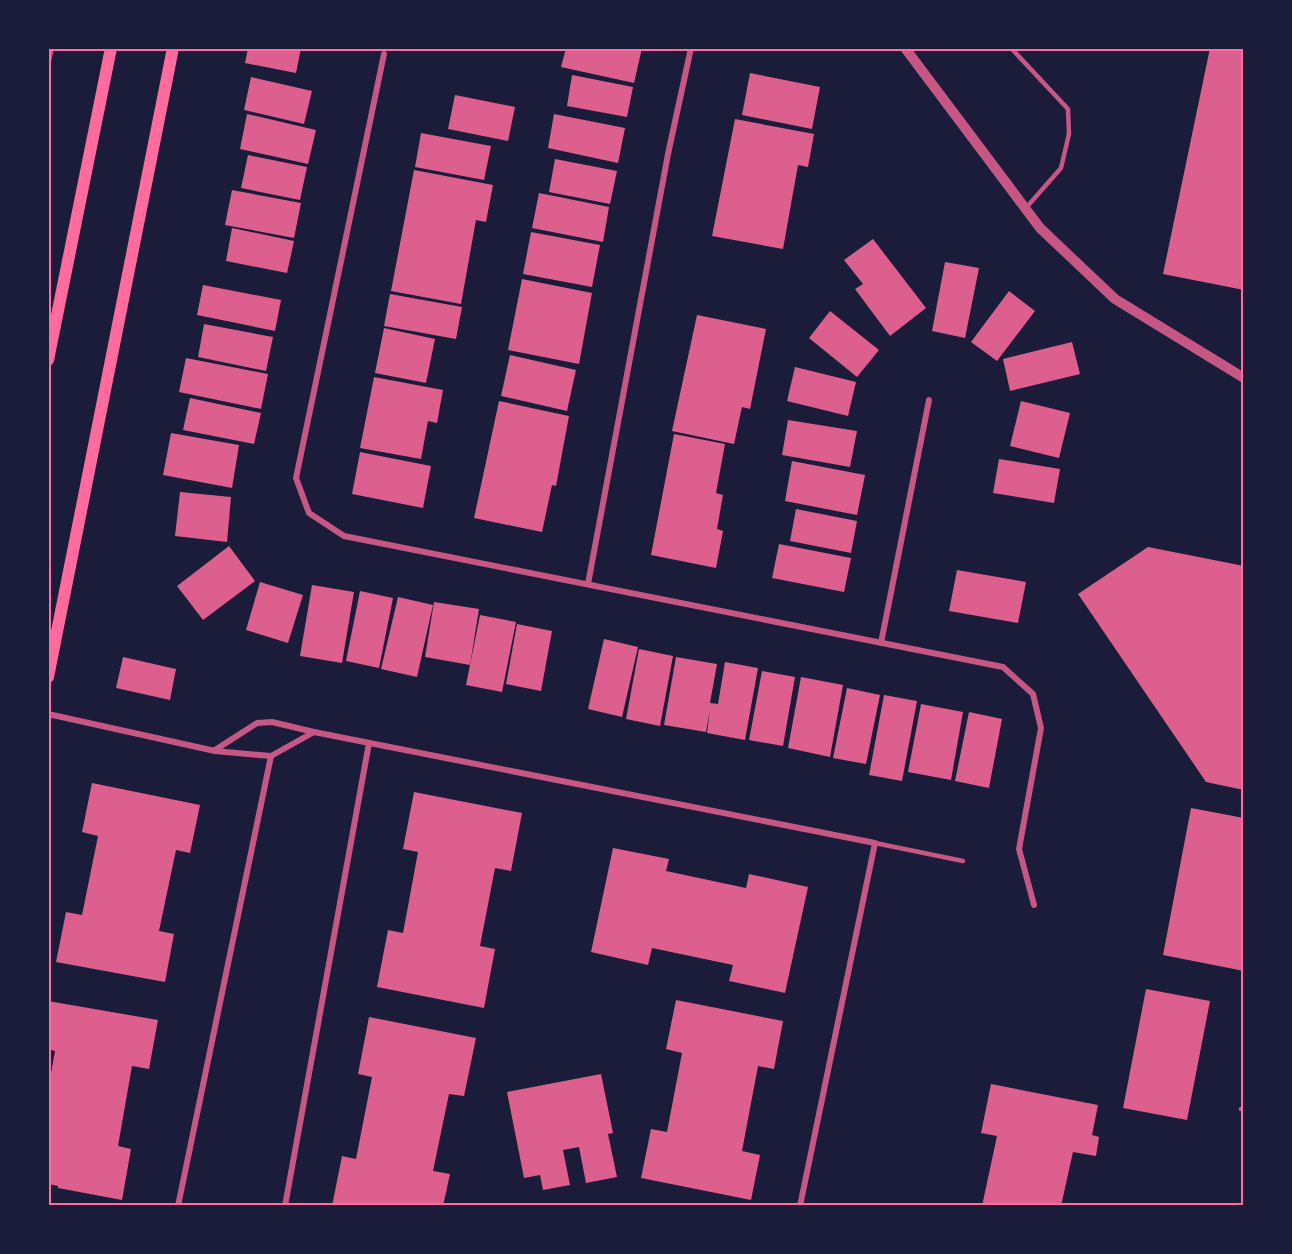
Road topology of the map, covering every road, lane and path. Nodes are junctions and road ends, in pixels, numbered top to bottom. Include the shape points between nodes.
1 (51, 48) edge
2 (111, 48) edge
3 (173, 48) edge
4 (691, 48) edge
5 (905, 48) edge
6 (1011, 48) edge
7 (384, 54) dead end
8 (48, 62) edge
9 (1025, 209) junction
10 (48, 360) edge
11 (1244, 378) edge
12 (929, 400) dead end
13 (588, 584) junction
14 (881, 642) junction
15 (48, 677) edge
16 (48, 714) edge
17 (314, 732) junction
18 (369, 743) junction
19 (215, 751) junction
20 (271, 756) junction
21 (875, 843) junction
22 (963, 861) dead end
23 (1034, 905) dead end
24 (178, 1206) edge
25 (285, 1206) edge
26 (800, 1206) edge

1 - 8 street
2 - 10 main road
3 - 15 main road
4 - 13 street
5 - 9 street
6 - 9 lane via 1068,109 1070,134 1061,168
7 - 13 street via 296,478 309,513 344,536
9 - 11 street via 1115,299
12 - 14 street
13 - 14 street
14 - 23 street via 1003,667 1034,694 1041,728 1019,849
16 - 19 street
17 - 18 street
17 - 19 street via 272,722 257,723
17 - 20 street
18 - 21 street
18 - 25 street
19 - 20 street
20 - 24 street
21 - 22 lane
21 - 26 street

